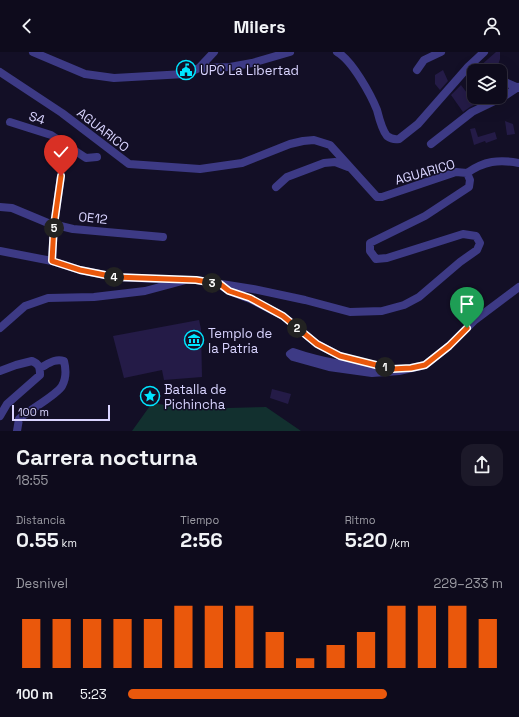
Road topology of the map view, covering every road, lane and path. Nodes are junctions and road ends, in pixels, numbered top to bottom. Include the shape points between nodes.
1 (33, 52) edge
2 (214, 52) edge
3 (290, 52) edge
4 (337, 52) edge
5 (441, 52) edge
6 (484, 52) edge
7 (471, 64) edge
8 (199, 68) junction
9 (467, 68) edge
10 (417, 70) dead end
11 (0, 72) edge
12 (507, 83) edge
13 (518, 88) edge
14 (10, 122) dead end
15 (431, 144) dead end
16 (97, 157) dead end
17 (519, 163) edge
18 (351, 168) junction
19 (467, 173) junction
20 (61, 176) dead end
21 (276, 187) dead end
22 (0, 207) edge
23 (54, 225) junction
24 (163, 237) dead end
25 (0, 251) edge
26 (52, 261) junction
27 (186, 280) junction
28 (220, 284) junction
29 (519, 286) edge
30 (0, 328) edge
31 (387, 367) junction
32 (40, 368) junction
33 (411, 368) junction
34 (0, 371) edge
35 (0, 416) edge
36 (17, 431) edge

1 - 8 street via 85,74 114,78 185,74
2 - 8 street
3 - 8 street via 230,67
4 - 9 street via 343,55 356,72 373,100 385,133 392,139 399,139 418,124
5 - 10 street via 424,60
6 - 7 street
11 - 18 street, AGUARICO via 62,113 129,164 200,170 242,163 290,144 314,140 330,145
12 - 13 street
13 - 15 street via 472,112
14 - 16 street, S4 via 51,135 86,158
17 - 19 street via 488,162
18 - 19 street, AGUARICO via 377,197 456,172
18 - 21 street via 335,162 324,163 287,177
19 - 28 street, AGUARICO via 469,187 425,216 370,243 370,251 376,258 387,258 463,234 476,236 480,243 477,250 419,297 404,305 382,311 350,312 305,300
20 - 23 street
22 - 23 street, OE12 via 12,208
23 - 24 street, OE12
23 - 26 street
25 - 26 street
26 - 27 street via 115,277
27 - 28 street
27 - 30 street via 145,291 48,298 25,306
28 - 31 street via 229,291 250,298 283,316 317,344 340,356
29 - 33 street via 475,320 434,359 425,365
31 - 33 street
31 - 33 street via 375,369 320,360 292,352 290,354 329,367 372,373
32 - 34 street via 32,361
32 - 35 street via 40,375 7,404
32 - 36 street via 54,361 64,361 62,386 19,419

